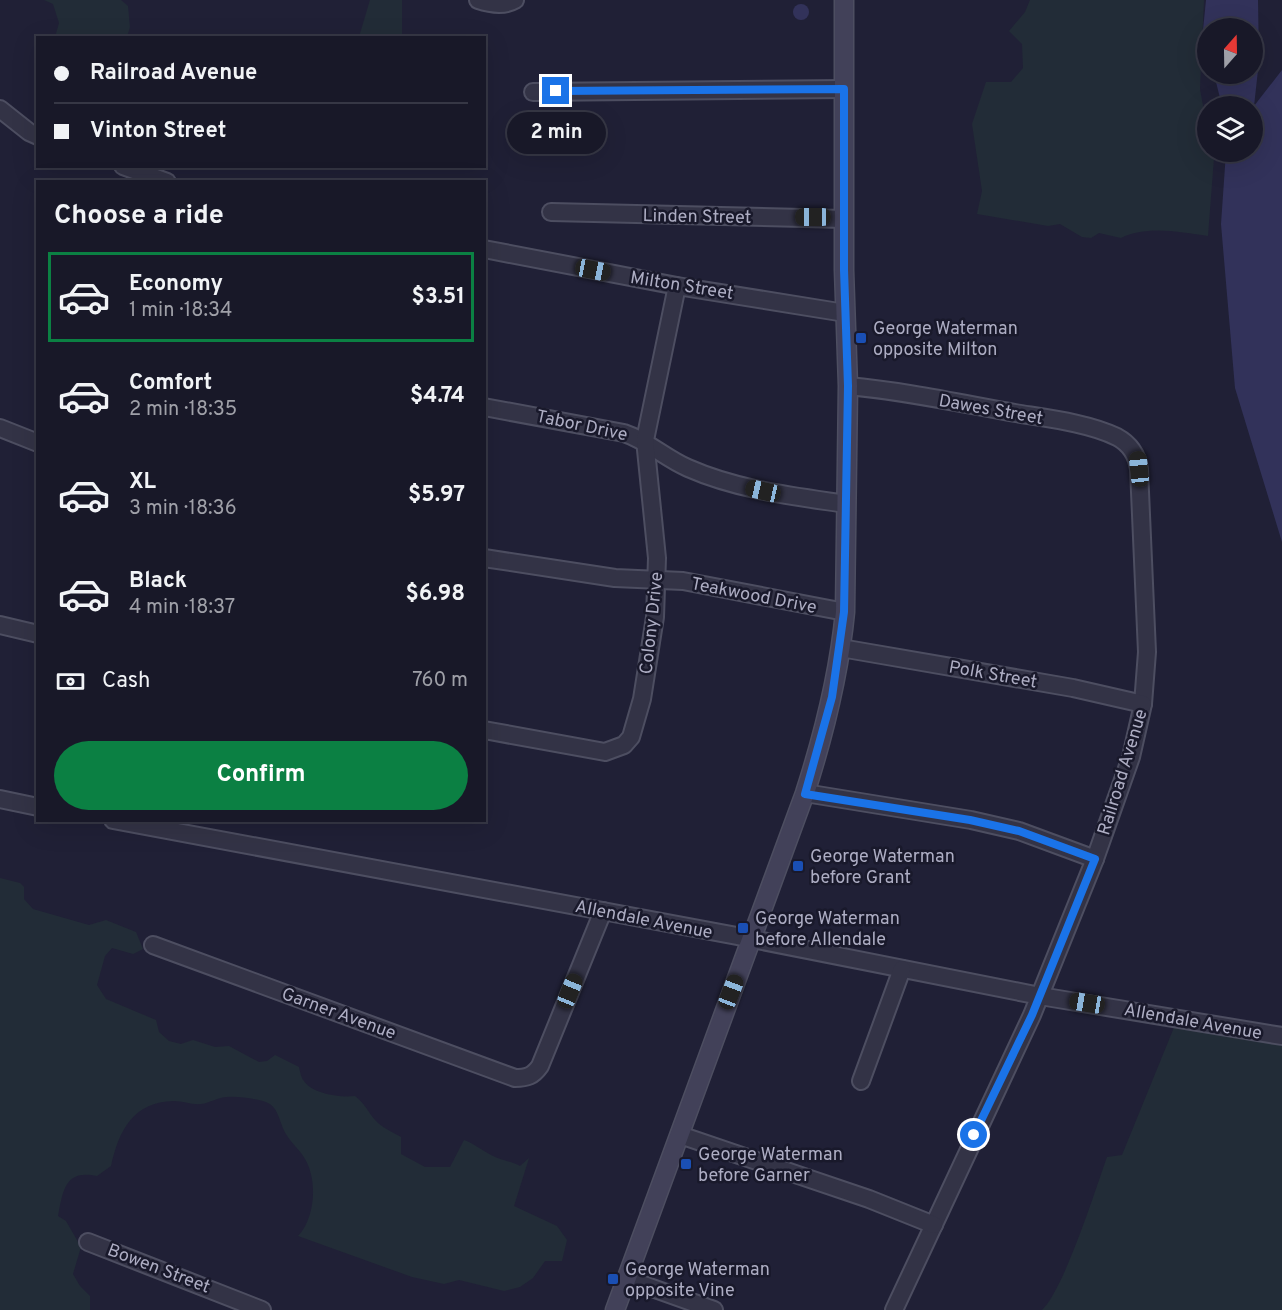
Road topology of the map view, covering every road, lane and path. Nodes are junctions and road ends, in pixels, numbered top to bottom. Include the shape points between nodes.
1 (478, 0) edge
2 (516, 0) edge
3 (844, 0) edge
4 (844, 89) junction
5 (533, 92) dead end
6 (0, 109) edge
7 (36, 135) edge
8 (128, 168) edge
9 (162, 180) edge
10 (551, 212) dead end
11 (844, 219) junction
12 (486, 249) edge
13 (677, 286) junction
14 (845, 313) junction
15 (848, 386) junction
16 (486, 407) edge
17 (0, 429) edge
18 (645, 440) junction
19 (36, 442) edge
20 (1128, 447) joint
21 (846, 504) junction
22 (486, 558) edge
23 (657, 581) junction
24 (844, 612) junction
25 (0, 625) edge
26 (36, 634) edge
27 (841, 648) junction
28 (1143, 704) junction
29 (486, 730) edge
30 (805, 794) junction
31 (0, 799) edge
32 (36, 807) edge
33 (124, 822) edge
34 (1095, 859) junction
35 (603, 911) junction
36 (751, 939) junction
37 (153, 945) dead end
38 (902, 969) junction
39 (1040, 996) junction
40 (1282, 1036) edge
41 (861, 1081) dead end
42 (680, 1135) junction
43 (934, 1225) junction
44 (88, 1242) dead end
45 (627, 1279) junction
46 (262, 1310) edge
47 (615, 1310) edge
48 (714, 1310) edge
49 (894, 1310) edge

1 - 2 street
3 - 4 main road
4 - 5 street
4 - 11 main road
6 - 7 street
8 - 9 street
10 - 11 street, Linden Street
11 - 14 main road
12 - 13 street, Milton Street
13 - 14 street, Milton Street
13 - 18 street, Colony Drive
14 - 15 main road
15 - 20 street, Dawes Street via 1044,418 1106,433
15 - 21 main road
16 - 18 street, Tabor Drive via 614,430
17 - 19 street
18 - 21 street, Tabor Drive via 674,462 727,483
18 - 23 street, Colony Drive
20 - 28 street, Railroad Avenue via 1137,457 1139,469 1147,652
21 - 24 main road
22 - 23 street, Teakwood Drive
23 - 24 street, Teakwood Drive via 682,581
23 - 29 street, Colony Drive via 642,699 631,737 624,745 605,752
24 - 27 main road
25 - 26 street
27 - 28 street, Polk Street
27 - 30 main road via 827,718
28 - 34 street, Railroad Avenue via 1131,757
30 - 34 street via 970,820 1019,831
30 - 36 main road
31 - 32 street
33 - 35 street, Allendale Avenue
34 - 39 street, Railroad Avenue
35 - 36 street, Allendale Avenue
35 - 37 street, Garner Avenue via 540,1066 525,1078 515,1078
36 - 38 street, Allendale Avenue
36 - 42 main road
38 - 39 street, Allendale Avenue
38 - 41 street
39 - 40 street, Allendale Avenue
39 - 43 street, Railroad Avenue
42 - 43 street
42 - 45 main road
43 - 49 street, Railroad Avenue
44 - 46 street, Bowen Street
45 - 47 main road
45 - 48 street

